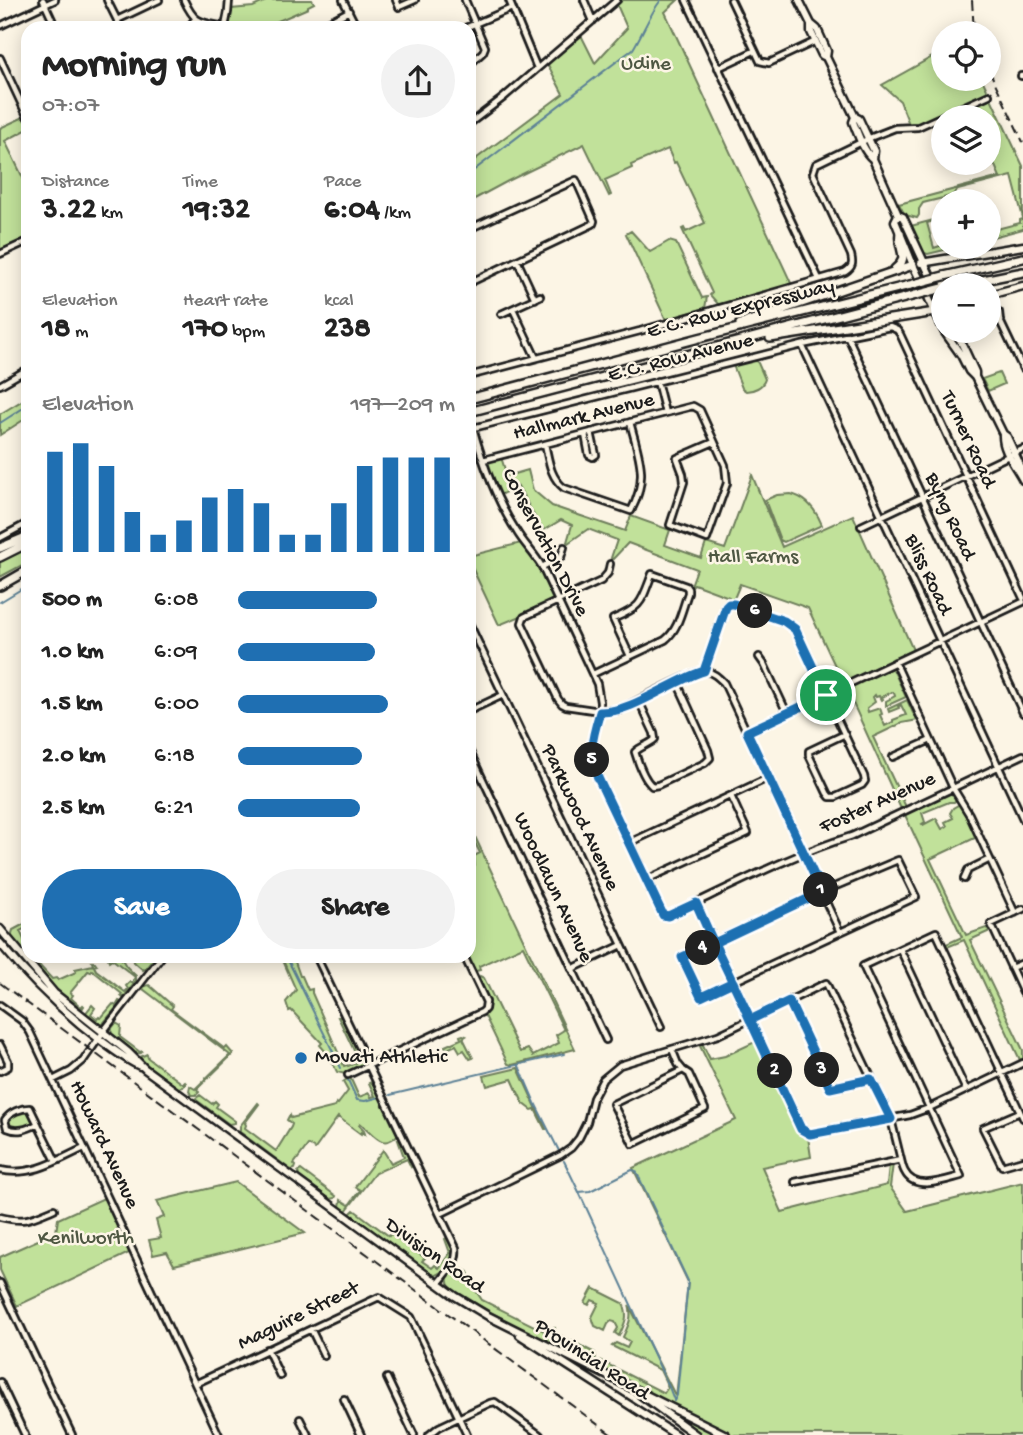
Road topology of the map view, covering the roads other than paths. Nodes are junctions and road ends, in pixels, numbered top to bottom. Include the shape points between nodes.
1 (55, 0) edge
2 (107, 0) edge
3 (159, 0) edge
4 (184, 0) edge
5 (229, 0) edge
6 (343, 0) edge
7 (396, 0) edge
8 (415, 0) edge
9 (465, 0) edge
10 (509, 0) edge
11 (584, 0) edge
12 (617, 0) edge
13 (686, 0) edge
14 (731, 0) edge
15 (799, 0) edge
16 (44, 2) edge
17 (512, 8) junction
18 (349, 12) junction
19 (195, 19) joint
20 (117, 20) joint
21 (593, 20) junction
22 (53, 21) edge
23 (200, 21) edge
24 (226, 21) edge
25 (331, 21) edge
26 (353, 21) edge
27 (474, 21) edge
28 (476, 24) edge
29 (0, 26) edge
30 (476, 26) edge
31 (818, 40) junction
32 (754, 51) junction
33 (0, 58) edge
34 (476, 58) edge
35 (537, 68) junction
36 (718, 68) junction
37 (989, 95) dead end
38 (21, 103) edge
39 (476, 119) edge
40 (865, 140) junction
41 (898, 215) junction
42 (476, 226) edge
43 (900, 233) junction
44 (21, 244) edge
45 (1023, 246) edge
46 (0, 254) edge
47 (1023, 258) edge
48 (517, 260) junction
49 (923, 262) junction
50 (913, 265) junction
51 (1023, 272) edge
52 (1001, 276) edge
53 (931, 278) edge
54 (818, 279) junction
55 (875, 279) junction
56 (476, 280) edge
57 (1023, 286) edge
58 (931, 291) edge
59 (1001, 292) edge
60 (931, 305) edge
61 (513, 309) junction
62 (931, 312) edge
63 (501, 314) dead end
64 (1001, 323) edge
65 (900, 334) joint
66 (847, 335) junction
67 (699, 338) junction
68 (953, 343) edge
69 (962, 343) edge
70 (802, 345) junction
71 (721, 346) junction
72 (536, 358) junction
73 (1023, 369) edge
74 (21, 373) edge
75 (476, 374) edge
76 (975, 377) junction
77 (657, 382) junction
78 (0, 385) edge
79 (476, 397) edge
80 (476, 410) edge
81 (664, 414) junction
82 (630, 422) junction
83 (476, 428) edge
84 (591, 432) junction
85 (585, 434) junction
86 (476, 442) edge
87 (714, 442) junction
88 (545, 444) junction
89 (1023, 449) edge
90 (1012, 454) junction
91 (483, 460) junction
92 (966, 475) junction
93 (1022, 477) edge
94 (922, 496) junction
95 (882, 515) junction
96 (861, 526) dead end
97 (21, 527) edge
98 (0, 538) edge
99 (21, 539) edge
100 (21, 546) edge
101 (564, 547) dead end
102 (0, 548) edge
103 (0, 557) edge
104 (610, 564) dead end
105 (542, 567) junction
106 (21, 573) edge
107 (0, 585) edge
108 (1023, 600) edge
109 (559, 602) junction
110 (981, 622) junction
111 (476, 638) edge
112 (940, 641) junction
113 (630, 656) junction
114 (759, 657) dead end
115 (895, 662) junction
116 (704, 671) junction
117 (593, 674) junction
118 (677, 682) junction
119 (503, 695) junction
120 (826, 695) junction
121 (639, 701) junction
122 (476, 708) edge
123 (600, 712) junction
124 (787, 713) junction
125 (1023, 713) edge
126 (747, 732) junction
127 (845, 734) junction
128 (931, 739) junction
129 (1023, 755) edge
130 (893, 757) dead end
131 (476, 765) edge
132 (999, 766) junction
133 (768, 778) junction
134 (953, 788) junction
135 (731, 796) junction
136 (1023, 819) edge
137 (629, 843) junction
138 (804, 853) junction
139 (990, 859) junction
140 (964, 879) dead end
141 (646, 880) junction
142 (822, 892) junction
143 (696, 903) junction
144 (1023, 909) edge
145 (1015, 913) junction
146 (668, 916) joint
147 (2, 932) edge
148 (841, 932) junction
149 (0, 943) edge
150 (714, 943) junction
151 (622, 945) junction
152 (900, 949) junction
153 (21, 954) edge
154 (1023, 962) edge
155 (28, 963) edge
156 (157, 963) edge
157 (319, 963) edge
158 (467, 963) edge
159 (1011, 968) junction
160 (572, 969) junction
161 (733, 982) junction
162 (1023, 993) edge
163 (789, 1001) junction
164 (0, 1005) edge
165 (750, 1020) junction
166 (661, 1027) dead end
167 (101, 1036) junction
168 (606, 1040) dead end
169 (0, 1045) edge
170 (672, 1049) junction
171 (1023, 1063) edge
172 (369, 1065) junction
173 (683, 1070) junction
174 (0, 1071) edge
175 (1002, 1073) junction
176 (348, 1075) dead end
177 (871, 1079) junction
178 (53, 1080) junction
179 (966, 1090) junction
180 (929, 1108) junction
181 (1020, 1112) junction
182 (1023, 1118) edge
183 (891, 1119) junction
184 (38, 1124) junction
185 (84, 1148) junction
186 (901, 1160) junction
187 (1023, 1160) edge
188 (56, 1161) junction
189 (0, 1170) edge
190 (795, 1182) dead end
191 (54, 1209) dead end
192 (440, 1214) junction
193 (0, 1217) edge
194 (0, 1283) edge
195 (438, 1284) junction
196 (488, 1316) junction
197 (311, 1329) junction
198 (267, 1349) junction
199 (324, 1356) dead end
200 (280, 1376) dead end
201 (387, 1378) dead end
202 (0, 1382) edge
203 (195, 1384) junction
204 (625, 1384) junction
205 (344, 1399) dead end
206 (459, 1418) junction
207 (300, 1419) dead end
208 (25, 1435) edge
209 (72, 1435) edge
210 (219, 1435) edge
211 (308, 1435) edge
212 (361, 1435) edge
213 (414, 1435) edge
214 (429, 1435) edge
215 (467, 1435) edge
216 (540, 1435) edge
217 (676, 1435) edge
218 (695, 1435) edge
219 (726, 1435) edge

1 - 16 street
2 - 20 street
3 - 20 street
4 - 19 street
5 - 24 street
6 - 18 street
7 - 8 street via 399,7
9 - 27 street
10 - 17 street
11 - 21 street
12 - 21 street
13 - 36 street
14 - 32 street
15 - 31 main road via 817,29
16 - 22 street
16 - 29 street
17 - 28 street
17 - 35 street
18 - 25 street
18 - 26 street
19 - 23 street
21 - 35 street
30 - 34 street via 485,47
31 - 32 street via 769,63 760,61
31 - 40 main road via 859,119
32 - 36 street
33 - 38 street
35 - 39 street
36 - 54 street
37 - 40 street via 918,127 895,128
40 - 41 main road via 874,151 873,159
40 - 54 street via 816,164 813,173 853,264 845,272
41 - 43 main road via 895,220
41 - 49 main road
42 - 48 street via 576,180 593,224
43 - 50 main road
43 - 55 highway via 902,263
44 - 46 street
45 - 49 main road
47 - 67 highway, E.C. Row Expressway, bridge
48 - 56 street
48 - 61 street via 537,297
49 - 50 main road
49 - 53 main road
50 - 55 highway
50 - 60 main road
51 - 52 highway
54 - 72 street
55 - 67 highway
57 - 59 main road
58 - 71 highway, E.C. Row Expressway, bridge
61 - 63 street
61 - 72 street
62 - 71 highway
64 - 73 street
65 - 66 street, E.C. Row Avenue via 890,327
65 - 92 street, Turner Road
66 - 70 street, E.C. Row Avenue
66 - 94 street, Byng Road
67 - 79 highway, E.C. Row Expressway
68 - 76 main road
69 - 76 main road
70 - 77 street, E.C. Row Avenue
70 - 95 street, Bliss Road
71 - 80 highway, E.C. Row Expressway
72 - 75 street
74 - 78 street
76 - 90 main road
77 - 81 street
77 - 83 street, E.C. Row Avenue
81 - 82 street, Hallmark Avenue
81 - 87 street, Hallmark Avenue via 693,406 700,410
82 - 84 street, Hallmark Avenue
82 - 88 street via 643,477 631,510 557,483
84 - 85 street, Hallmark Avenue
84 - 85 street via 593,457
85 - 88 street, Hallmark Avenue
86 - 91 street, Conservation Drive
87 - 87 street via 677,458 684,482 670,525 707,539 727,483
88 - 91 street, Hallmark Avenue
89 - 90 street
90 - 92 street
90 - 93 main road
91 - 105 street, Conservation Drive via 517,533
92 - 94 street
92 - 108 street, Turner Road
94 - 95 street
94 - 110 street, Byng Road
95 - 96 street
95 - 112 street, Bliss Road
97 - 98 street
99 - 102 highway
100 - 103 highway
101 - 105 street via 561,557
104 - 109 street via 601,581
105 - 109 street, Conservation Drive
106 - 107 highway
108 - 110 street
109 - 117 street, Conservation Drive
109 - 123 street via 524,617 522,623 562,704
110 - 112 street
110 - 125 street, Byng Road
111 - 119 street, Parkwood Avenue
112 - 115 street
112 - 132 street, Bliss Road
113 - 113 street via 670,636 688,593 685,586 652,574 641,603 613,619
113 - 117 street
114 - 124 street
115 - 120 street
115 - 128 street
116 - 118 street
116 - 120 street via 726,607 734,604 795,629
116 - 126 street via 724,683
117 - 123 street, Conservation Drive
118 - 121 street
118 - 121 street via 710,758 658,785 648,783 636,757 638,748 654,739
119 - 122 street
119 - 151 street, Parkwood Avenue
120 - 124 street
120 - 127 street
121 - 123 street via 620,710
123 - 137 street, Conservation Drive via 590,750 592,764
124 - 126 street
126 - 133 street
127 - 127 street via 809,751 830,797 865,781
128 - 130 street
128 - 134 street
129 - 132 street, Foster Avenue
131 - 160 street, Woodlawn Avenue
132 - 134 street, Foster Avenue
132 - 136 street, Bliss Road
133 - 135 street
133 - 138 street
134 - 138 street, Foster Avenue
134 - 139 street
135 - 137 street
135 - 141 street via 747,833
137 - 141 street, Conservation Drive
138 - 142 street
138 - 143 street, Foster Avenue
139 - 140 street via 968,870
139 - 145 street
141 - 146 street, Conservation Drive via 663,915
142 - 148 street
142 - 148 street via 898,860 916,897
142 - 150 street
143 - 146 street, Foster Avenue
143 - 150 street
144 - 145 street
145 - 159 street via 991,924
147 - 153 main road, Division Road
148 - 161 street
149 - 167 main road, Division Road via 42,991
150 - 161 street
150 - 161 street via 682,957 701,997
151 - 160 street
151 - 166 street, Parkwood Avenue
152 - 175 street via 936,932
152 - 179 street
152 - 180 street via 863,966
154 - 159 street
155 - 167 main road, Division Road
156 - 167 street
157 - 172 street
158 - 172 street via 485,1009
159 - 162 street
160 - 168 street, Woodlawn Avenue
161 - 165 street
163 - 165 street
163 - 177 street via 830,1088
163 - 177 street via 826,983
164 - 178 street, Howard Avenue via 24,1023
165 - 170 street
165 - 183 street via 805,1133
167 - 178 street via 81,1063
167 - 195 main road, Division Road
169 - 174 street via 8,1067
170 - 173 street
170 - 192 street via 620,1065 603,1079 587,1122 571,1148
171 - 175 street
172 - 176 street
172 - 192 street
173 - 173 street via 705,1109 633,1144 613,1104
175 - 179 street
175 - 181 street
177 - 183 street
178 - 185 street, Howard Avenue
179 - 180 street
180 - 183 street
180 - 186 street via 961,1176 918,1182 905,1173
181 - 182 street
181 - 187 street via 983,1128 1002,1166
183 - 186 street
184 - 184 street via 30,1108 8,1115 5,1121 13,1131
184 - 188 street
185 - 188 street
185 - 203 street, Howard Avenue
186 - 190 street
188 - 189 street via 31,1171
191 - 193 street via 17,1221
192 - 195 street via 457,1256
194 - 209 street
195 - 196 main road, Division Road
196 - 204 main road, Division Road
196 - 217 main road, Provincial Road
197 - 198 street, Maguire Street
197 - 199 street
197 - 206 street, Maguire Street via 376,1297 405,1311
198 - 200 street
198 - 203 street, Maguire Street
201 - 213 street
202 - 208 street
203 - 210 street, Howard Avenue
204 - 218 main road, Provincial Road
204 - 219 main road, Division Road
205 - 212 street
206 - 214 street
206 - 215 street, Maguire Street
206 - 216 street via 495,1402
207 - 211 street

